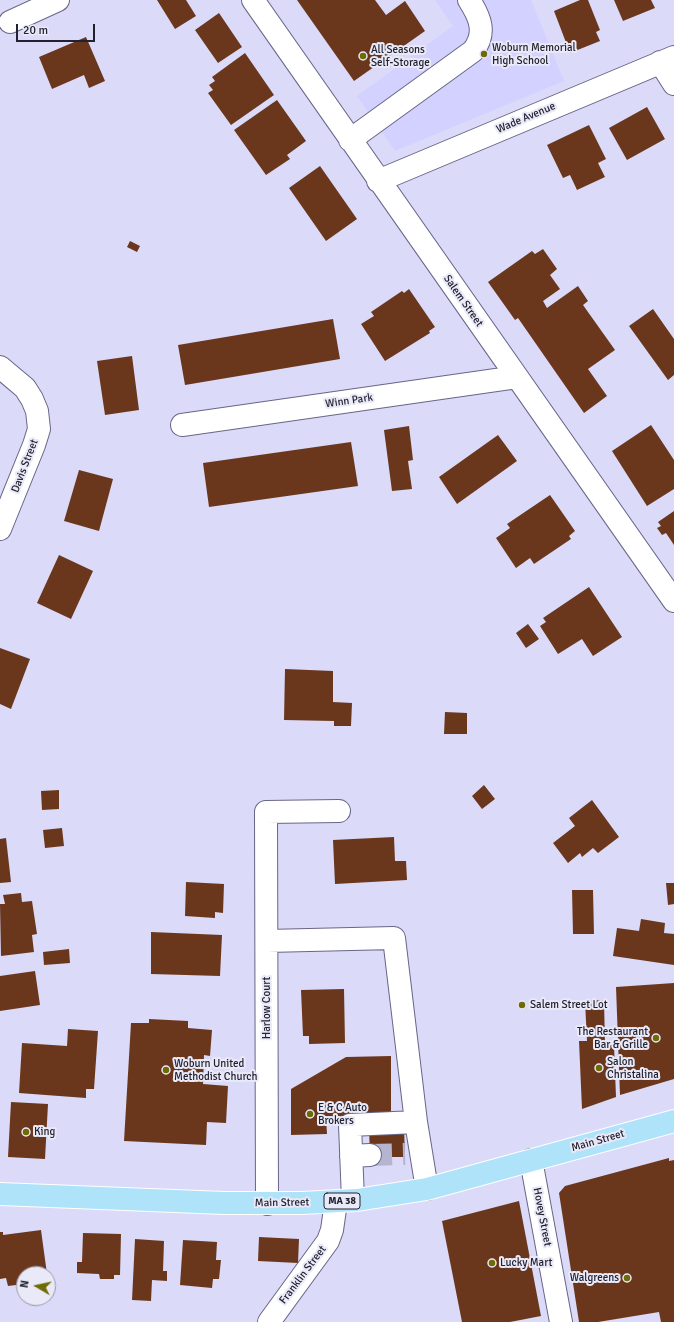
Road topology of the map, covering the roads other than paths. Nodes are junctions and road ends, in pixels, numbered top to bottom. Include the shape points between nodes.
1 (58, 0) edge
2 (253, 0) edge
3 (469, 0) edge
4 (10, 22) dead end
5 (667, 60) edge
6 (674, 84) edge
7 (350, 140) junction
8 (378, 181) junction
9 (0, 367) edge
10 (517, 377) junction
11 (182, 426) dead end
12 (0, 529) edge
13 (674, 601) edge
14 (339, 811) dead end
15 (268, 940) junction
16 (674, 1121) edge
17 (416, 1122) junction
18 (531, 1160) junction
19 (427, 1189) junction
20 (0, 1194) edge
21 (344, 1201) junction
22 (267, 1204) junction
23 (269, 1322) edge
24 (561, 1322) edge

1 - 4 street
2 - 7 street, Salem Street
3 - 7 street via 479,17 482,29 473,51
5 - 6 street
5 - 8 street, Wade Avenue
7 - 8 street, Salem Street
8 - 10 street, Salem Street
9 - 12 street, Davis Street via 25,388 37,411 39,429
10 - 11 street, Winn Park
10 - 13 street, Salem Street
14 - 15 street, Harlow Court via 266,812
15 - 17 street via 394,938
15 - 22 street, Harlow Court
16 - 18 main road, Main Street / MA 38
17 - 19 street via 413,1154
17 - 21 street, Franklin Street via 350,1125 361,1155
18 - 19 main road, Main Street / MA 38
18 - 24 street, Hovey Street
19 - 21 main road, Main Street / MA 38
20 - 22 main road, Main Street / MA 38
21 - 22 main road, Main Street / MA 38
21 - 23 street, Franklin Street via 327,1244

